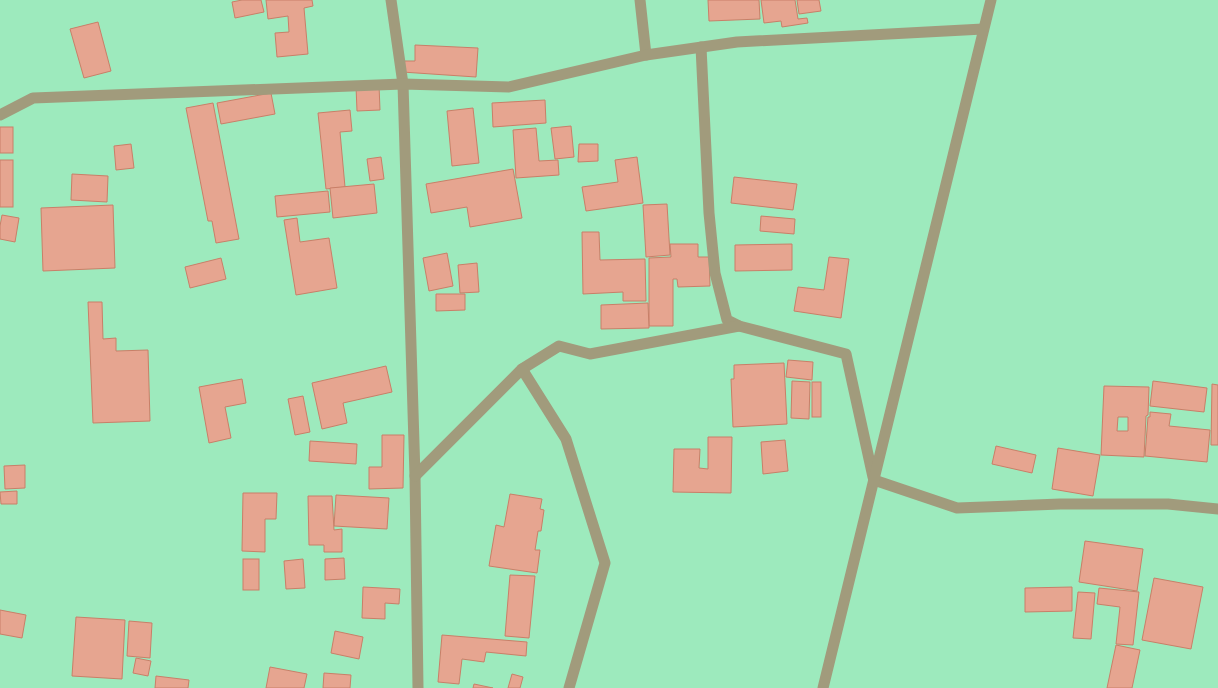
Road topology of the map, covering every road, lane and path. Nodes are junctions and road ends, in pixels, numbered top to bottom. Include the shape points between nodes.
1 (391, 0) edge
2 (640, 0) edge
3 (990, 0) edge
4 (983, 29) junction
5 (701, 47) junction
6 (646, 54) junction
7 (403, 84) junction
8 (0, 115) edge
9 (738, 326) junction
10 (522, 369) junction
11 (415, 476) junction
12 (874, 480) junction
13 (1218, 508) edge
14 (418, 688) edge
15 (569, 688) edge
16 (823, 688) edge

1 - 7 street
2 - 6 street
3 - 4 street
4 - 5 street via 745,42
4 - 12 street
5 - 6 street
5 - 9 street via 709,213 715,273 727,320
6 - 7 street via 509,87
7 - 8 street via 33,98
7 - 11 street
9 - 10 street via 590,354 559,346
9 - 12 street via 846,354
10 - 11 street
10 - 15 street via 566,440 605,563
11 - 14 street
12 - 13 street via 957,508 1060,504 1168,504
12 - 16 street

